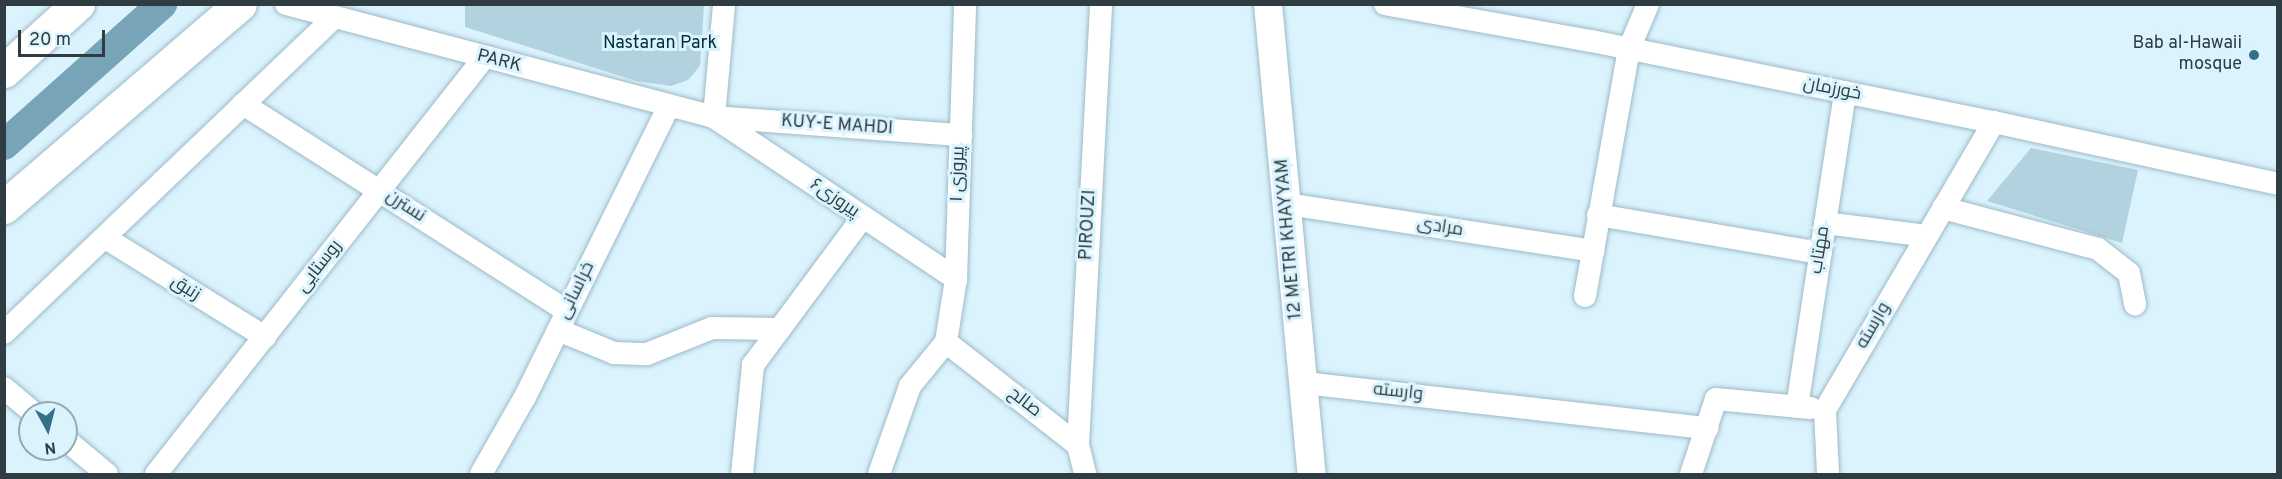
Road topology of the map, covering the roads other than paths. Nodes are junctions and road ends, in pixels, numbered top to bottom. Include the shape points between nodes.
1 (78, 4) edge
2 (240, 4) edge
3 (285, 4) edge
4 (724, 4) edge
5 (965, 4) edge
6 (1101, 4) edge
7 (1268, 4) edge
8 (1385, 4) edge
9 (1648, 4) edge
10 (333, 18) junction
11 (1629, 49) junction
12 (483, 58) junction
13 (4, 71) edge
14 (1845, 93) junction
15 (243, 104) junction
16 (669, 106) junction
17 (714, 117) junction
18 (1994, 122) junction
19 (961, 135) junction
20 (2277, 184) edge
21 (379, 191) junction
22 (1287, 204) junction
23 (4, 207) edge
24 (1943, 208) junction
25 (1598, 215) junction
26 (862, 218) junction
27 (1825, 223) junction
28 (1926, 236) junction
29 (107, 239) junction
30 (1593, 251) junction
31 (1821, 253) junction
32 (956, 279) junction
33 (1585, 296) dead end
34 (2135, 304) dead end
35 (563, 320) junction
36 (780, 328) junction
37 (4, 333) edge
38 (265, 337) junction
39 (946, 342) junction
40 (1304, 383) junction
41 (4, 388) edge
42 (20, 401) edge
43 (1797, 407) junction
44 (1825, 410) junction
45 (1708, 428) junction
46 (1078, 445) junction
47 (78, 450) edge
48 (107, 474) edge
49 (156, 474) edge
50 (481, 474) edge
51 (742, 474) edge
52 (879, 474) edge
53 (1085, 474) edge
54 (1312, 474) edge
55 (1691, 474) edge
56 (1828, 474) edge

1 - 13 main road
2 - 23 main road
3 - 10 street, PARK
4 - 17 street
5 - 19 street, پیروزی ۱
6 - 46 street, PIROUZI
7 - 22 street, 12 METRI KHAYYAM
8 - 11 street, خورزمان
9 - 11 street
10 - 12 street, PARK
10 - 15 street
11 - 14 street, خورزمان
11 - 25 street
12 - 16 street, PARK
12 - 21 street, روستایی
14 - 18 street, خورزمان
14 - 27 street, مهتاب
15 - 21 street, نسترن
15 - 29 street
16 - 17 street, PARK
16 - 35 street, خراسانی
17 - 19 street, KUY-E MAHDI
17 - 26 street, پیروزی۶
18 - 20 street, خورزمان
18 - 24 street, وارسته
19 - 32 street, پیروزی ۱
21 - 35 street, نسترن
21 - 38 street, روستایی
22 - 30 street, مرادی
22 - 40 street, 12 METRI KHAYYAM
24 - 28 street, وارسته
24 - 34 street via 2098,249 2116,259 2129,273
25 - 30 street
25 - 31 street
26 - 32 street, پیروزی۶
26 - 36 street
27 - 28 street
27 - 31 street, مهتاب
28 - 44 street, وارسته
29 - 37 street
29 - 38 street, زنبق
30 - 33 street
31 - 43 street, مهتاب
32 - 39 street, پیروزی ۱
35 - 36 street, نسترن via 614,353 647,354 712,328
35 - 50 street, خراسانی
36 - 51 street via 753,365
38 - 49 street, روستایی
39 - 46 street, صالح
39 - 52 street via 910,386
40 - 45 street, وارسته
40 - 54 street, 12 METRI KHAYYAM
41 - 42 street
43 - 44 street
43 - 45 street via 1716,399
44 - 56 street
45 - 55 street
46 - 53 street
47 - 48 street

